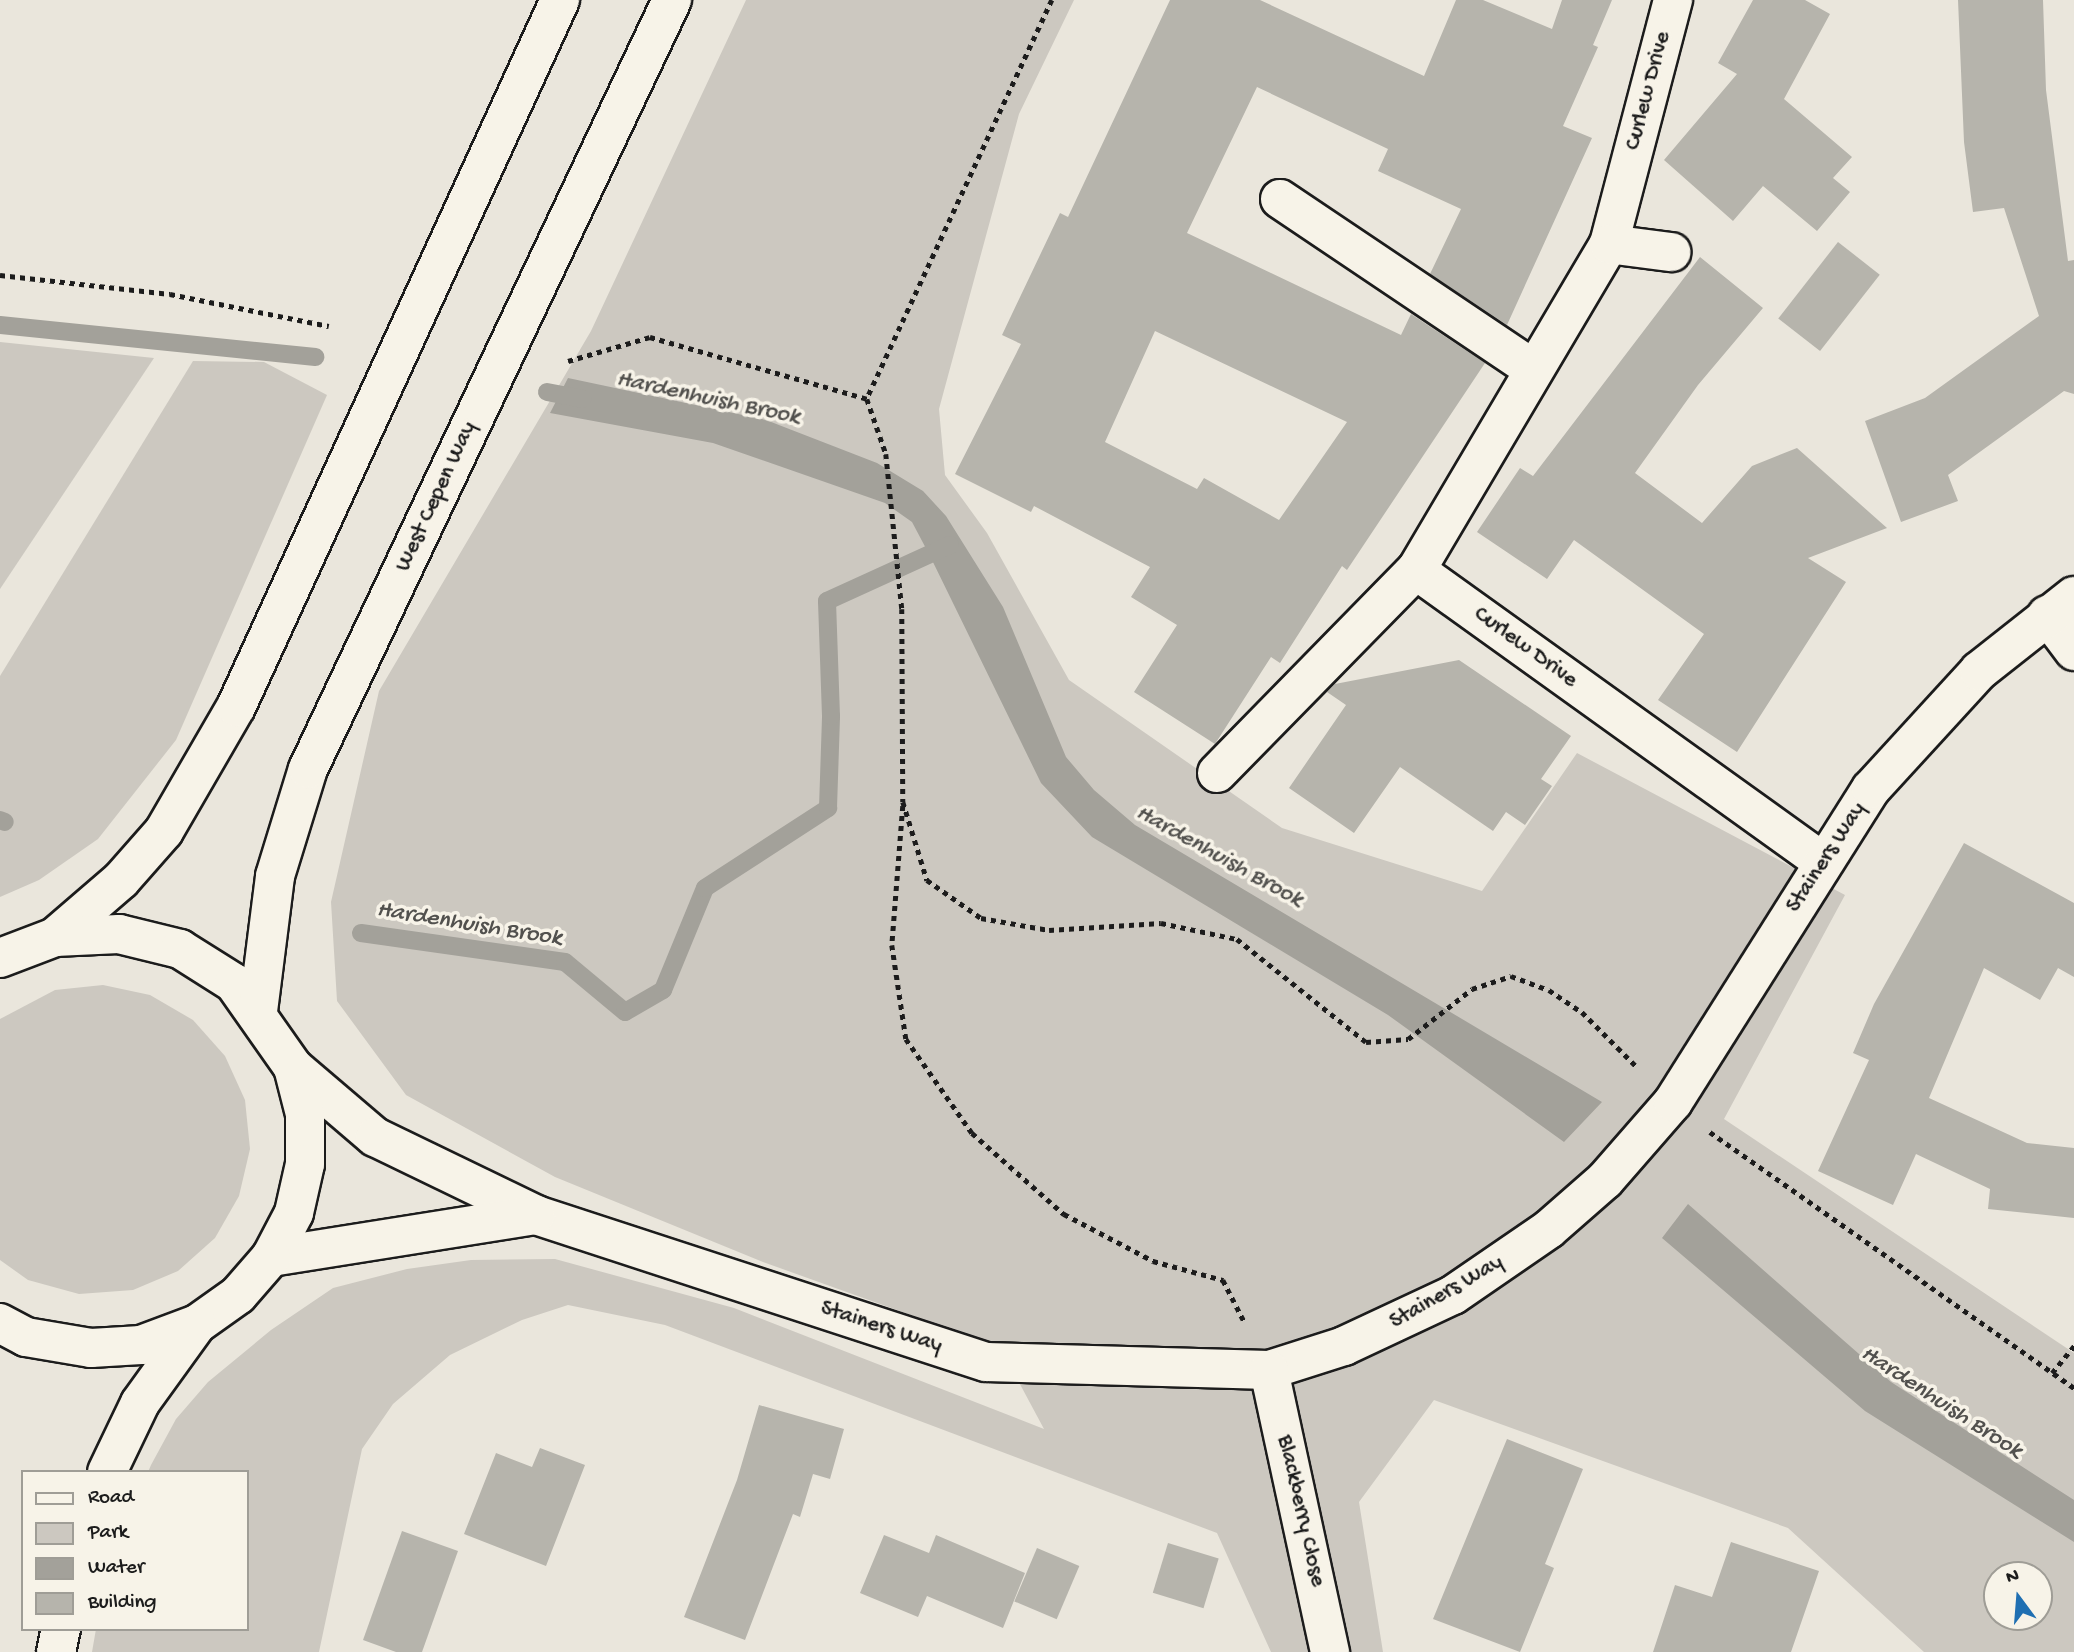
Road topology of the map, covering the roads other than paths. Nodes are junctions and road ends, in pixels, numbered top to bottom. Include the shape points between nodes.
1 (560, 0) edge
2 (672, 0) edge
3 (1673, 0) edge
4 (1280, 199) dead end
5 (1609, 244) junction
6 (1671, 252) dead end
7 (1533, 369) junction
8 (1416, 570) junction
9 (2061, 605) edge
10 (2074, 651) edge
11 (1217, 773) dead end
12 (1823, 862) junction
13 (55, 937) junction
14 (0, 958) edge
15 (258, 1012) junction
16 (293, 1067) junction
17 (536, 1215) junction
18 (271, 1256) junction
19 (0, 1323) edge
20 (197, 1324) junction
21 (1269, 1370) junction
22 (108, 1470) edge
23 (61, 1631) edge
24 (56, 1652) edge
25 (1330, 1652) edge

1 - 13 main road via 236,707 164,831 121,880
2 - 15 main road, West Cepen Way via 308,769 275,876
3 - 5 main road, Curlew Drive
4 - 7 main road
5 - 6 main road
5 - 7 main road, Curlew Drive
7 - 8 main road, Curlew Drive
8 - 11 main road
8 - 12 main road, Curlew Drive
9 - 10 main road
9 - 12 main road, Stainers Way via 1979,671 1924,728 1871,789
12 - 21 main road, Stainers Way via 1674,1102 1605,1180 1502,1263 1398,1324
13 - 14 main road
13 - 15 main road via 119,934 180,949 234,983
15 - 16 main road
16 - 17 main road, Stainers Way via 375,1138
16 - 18 main road via 305,1114 305,1164 294,1213
17 - 18 main road, Stainers Way
17 - 21 main road, Stainers Way via 986,1362
18 - 20 main road via 238,1295
19 - 20 main road via 26,1337 91,1349 141,1345
20 - 22 main road via 140,1403
21 - 25 main road, Blackberry Close
23 - 24 main road

